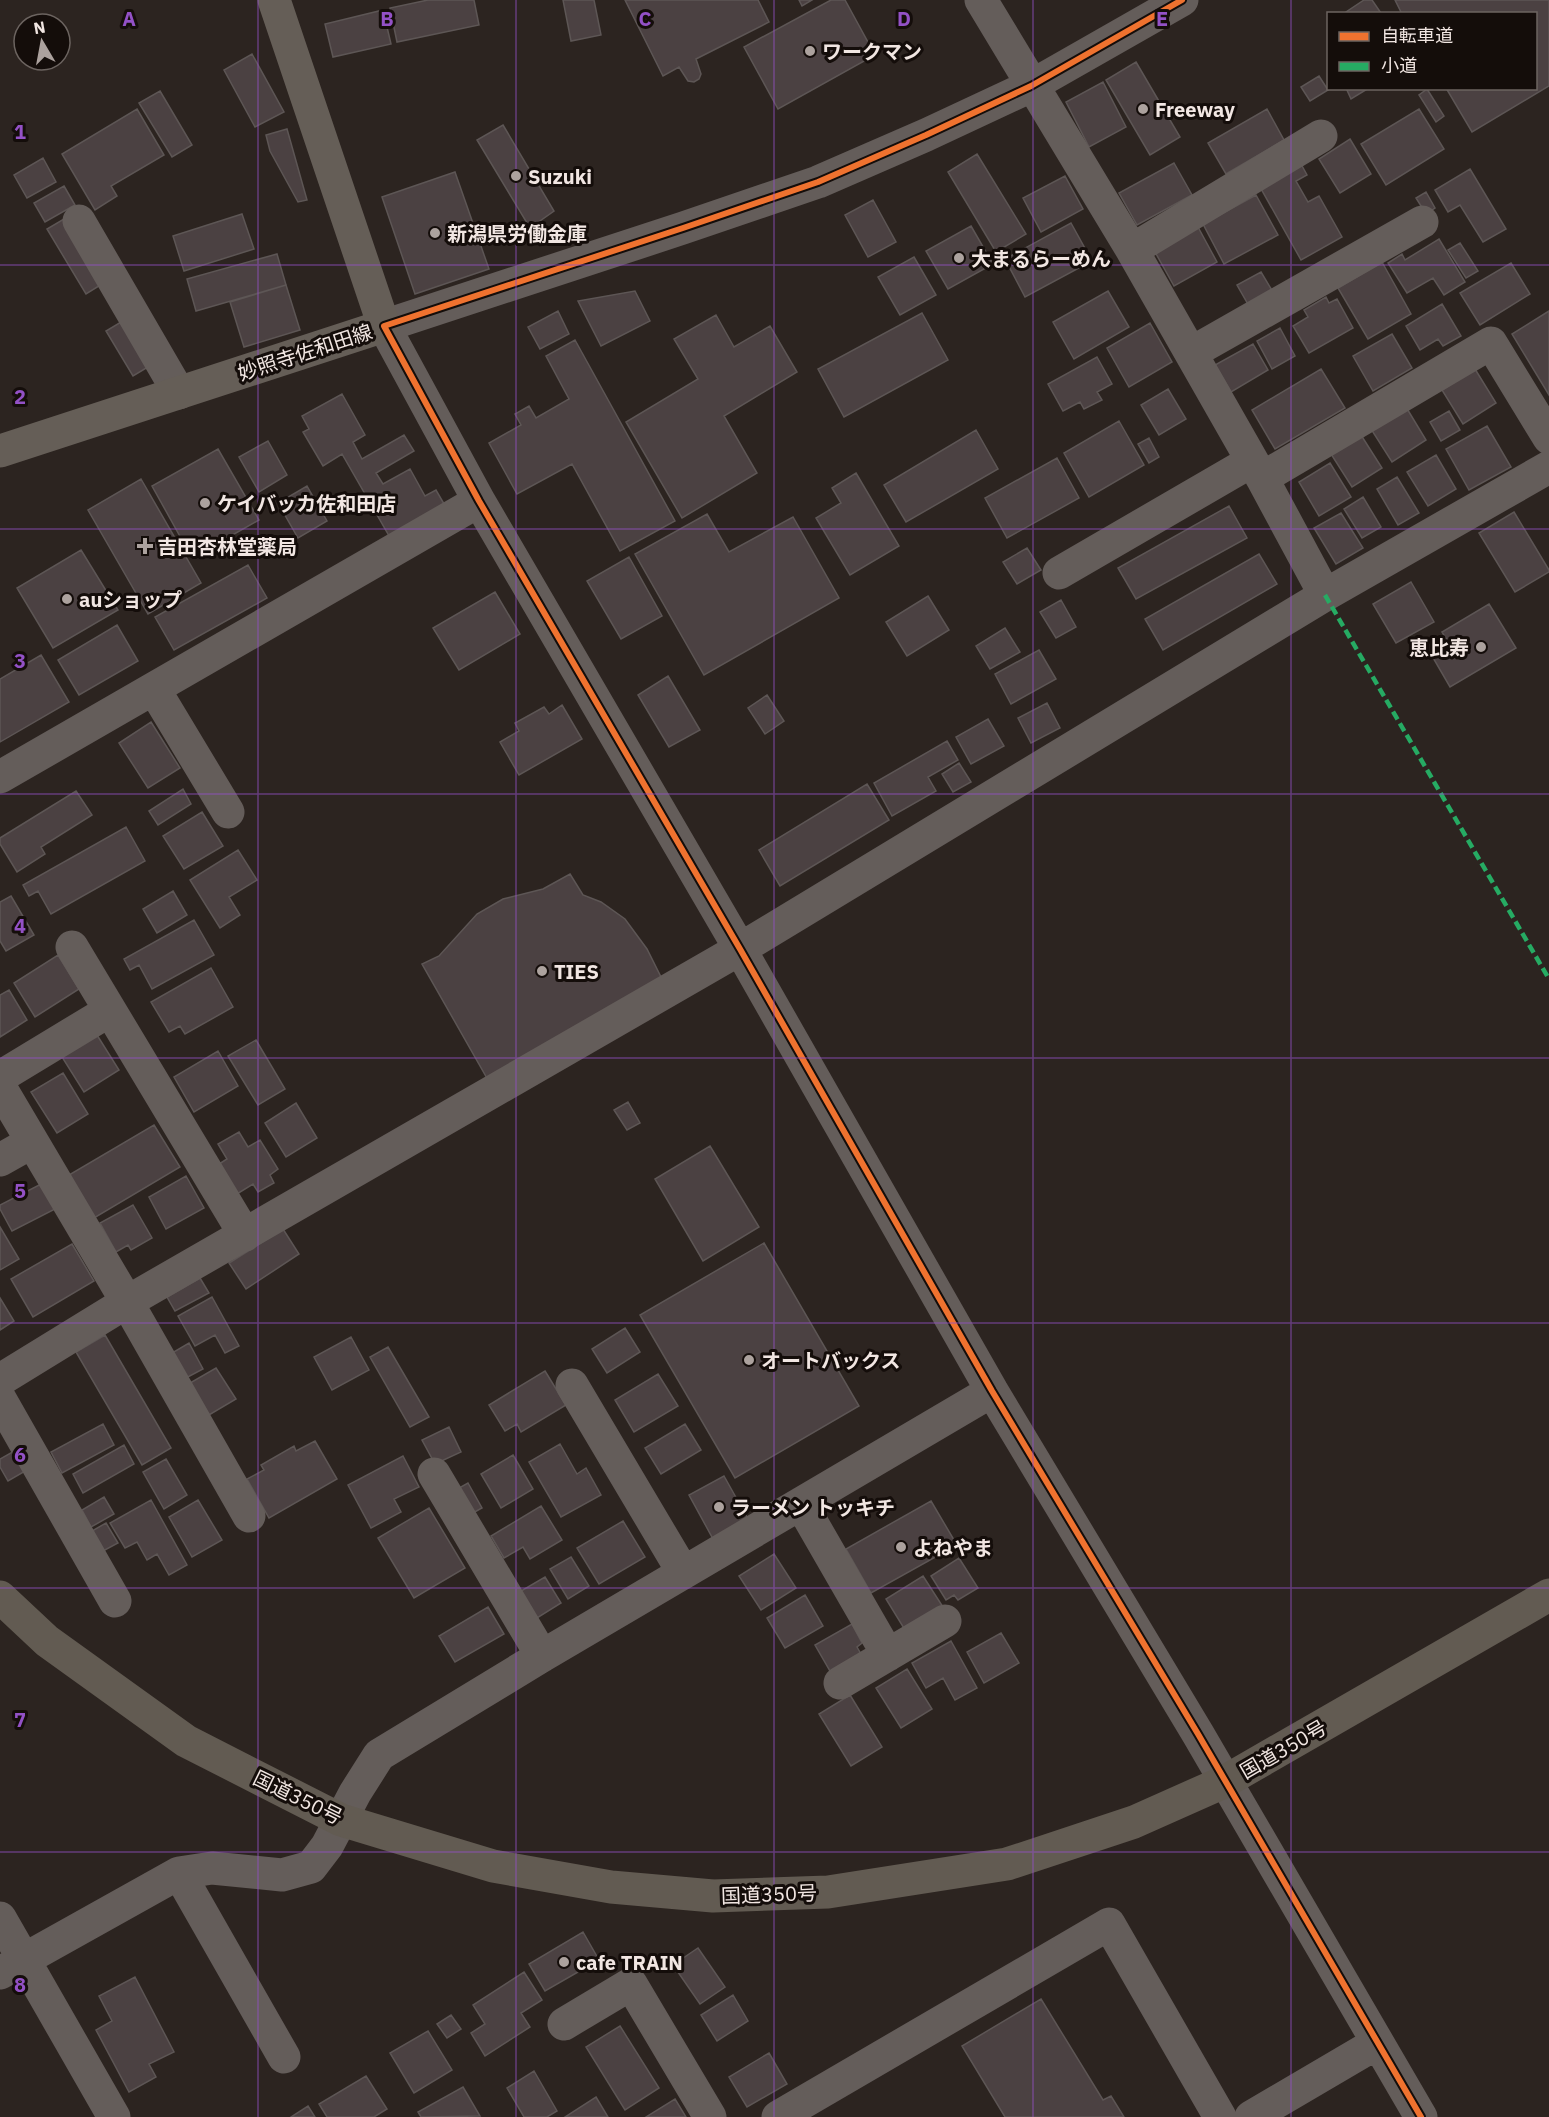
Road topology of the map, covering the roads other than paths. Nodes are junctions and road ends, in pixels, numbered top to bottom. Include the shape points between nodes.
1 (274, 0) edge
2 (981, 0) edge
3 (1182, 0) edge
4 (1031, 86) junction
5 (1321, 136) dead end
6 (79, 221) dead end
7 (1422, 222) dead end
8 (1132, 250) junction
9 (384, 327) junction
10 (1191, 352) junction
11 (179, 393) junction
12 (1549, 438) edge
13 (0, 451) edge
14 (1549, 467) edge
15 (1257, 469) junction
16 (479, 501) junction
17 (1059, 573) dead end
18 (1325, 595) junction
19 (154, 688) junction
20 (0, 777) edge
21 (228, 812) dead end
22 (72, 947) dead end
23 (740, 949) junction
24 (109, 1011) junction
25 (0, 1077) edge
26 (0, 1087) edge
27 (32, 1143) junction
28 (0, 1161) edge
29 (245, 1235) junction
30 (127, 1302) junction
31 (0, 1380) edge
32 (572, 1385) dead end
33 (992, 1391) junction
34 (0, 1399) edge
35 (434, 1474) dead end
36 (801, 1504) junction
37 (249, 1515) dead end
38 (683, 1572) junction
39 (1549, 1595) edge
40 (0, 1598) edge
41 (115, 1601) dead end
42 (945, 1622) dead end
43 (888, 1655) junction
44 (542, 1656) junction
45 (840, 1683) dead end
46 (1224, 1782) junction
47 (341, 1820) junction
48 (179, 1873) junction
49 (0, 1918) edge
50 (13, 1966) edge
51 (564, 2024) dead end
52 (1377, 2043) junction
53 (284, 2057) dead end
54 (114, 2117) edge
55 (710, 2117) edge
56 (778, 2117) edge
57 (1220, 2117) edge
58 (1251, 2117) edge
59 (1421, 2117) edge

1 - 9 main road, 妙照寺佐和田線
2 - 4 street
3 - 4 street
4 - 8 street
4 - 9 street via 818,182
5 - 8 street
6 - 11 street
7 - 10 street
8 - 10 street
9 - 11 main road, 妙照寺佐和田線
9 - 16 street
10 - 15 street
11 - 13 main road, 妙照寺佐和田線
12 - 15 street via 1491,343
14 - 18 street
15 - 17 street
15 - 18 street
16 - 19 street
16 - 23 street
18 - 23 street
19 - 20 street
19 - 21 street
22 - 24 street
23 - 29 street
23 - 33 street
24 - 25 street
24 - 29 street
26 - 27 street
27 - 28 street
27 - 30 street
29 - 30 street
30 - 31 street
30 - 37 street
32 - 38 street
33 - 36 street
33 - 46 street
34 - 41 street
35 - 44 street
36 - 38 street
36 - 43 street
38 - 44 street
39 - 46 highway, 国道350号
40 - 47 highway, 国道350号 via 47,1641 186,1741
42 - 43 street
43 - 45 street
44 - 47 street via 378,1755
46 - 47 highway, 国道350号 via 1134,1822 1006,1864 828,1892 713,1896 611,1887 493,1866
46 - 52 street
47 - 48 street via 310,1867 282,1875 212,1868
48 - 50 street
48 - 53 street
49 - 50 street
50 - 54 street
51 - 55 street via 631,1984
52 - 58 street
52 - 59 street
56 - 57 street via 1109,1924

